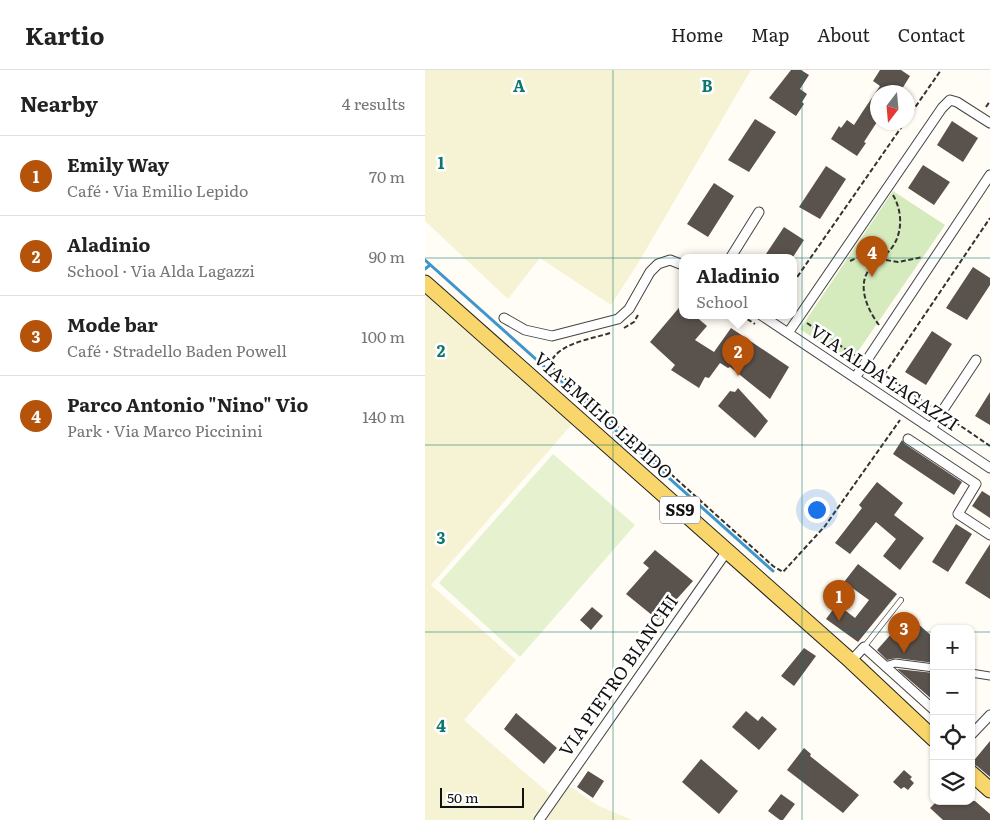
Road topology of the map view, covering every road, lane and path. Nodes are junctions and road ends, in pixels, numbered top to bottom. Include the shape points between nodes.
1 (941, 70) edge
2 (915, 107) edge
3 (990, 123) edge
4 (899, 130) edge
5 (990, 175) edge
6 (888, 187) junction
7 (759, 212) dead end
8 (990, 218) edge
9 (938, 253) junction
10 (733, 254) edge
11 (879, 259) junction
12 (679, 263) edge
13 (833, 267) junction
14 (797, 277) edge
15 (425, 282) edge
16 (505, 318) dead end
17 (799, 318) junction
18 (747, 319) edge
19 (767, 319) edge
20 (756, 325) dead end
21 (788, 333) junction
22 (885, 333) junction
23 (976, 360) dead end
24 (865, 362) junction
25 (553, 368) dead end
26 (884, 374) junction
27 (855, 378) junction
28 (941, 413) junction
29 (901, 419) dead end
30 (931, 428) junction
31 (908, 439) dead end
32 (990, 446) edge
33 (990, 468) edge
34 (990, 535) edge
35 (727, 551) junction
36 (901, 600) dead end
37 (864, 647) junction
38 (851, 661) junction
39 (885, 666) junction
40 (930, 667) edge
41 (975, 674) edge
42 (990, 676) edge
43 (930, 706) edge
44 (990, 715) edge
45 (975, 731) edge
46 (930, 735) edge
47 (975, 777) edge
48 (990, 790) edge
49 (539, 820) edge

1 - 2 path
3 - 6 street via 950,100
4 - 14 path
5 - 9 street
6 - 11 path via 897,204 900,235
6 - 13 street
7 - 10 street
8 - 26 path
9 - 11 path via 898,262
9 - 22 street
11 - 13 path via 861,256
11 - 22 path via 866,274 863,290 872,316
12 - 16 street via 670,260 657,264 629,310 619,319 551,336 525,330
13 - 17 street
15 - 35 main road, VIA EMILIO LEPIDO / SS9
17 - 21 street
17 - 24 path
18 - 20 path
19 - 21 street, VIA ALDA LAGAZZI
21 - 27 street, VIA ALDA LAGAZZI
22 - 24 street
23 - 28 street
24 - 26 path
24 - 27 street
25 - 29 path via 783,572 825,526
26 - 28 path
27 - 30 street, VIA ALDA LAGAZZI
28 - 30 street
28 - 32 path
30 - 33 street, VIA ALDA LAGAZZI
31 - 34 street via 976,484 958,514
35 - 38 main road, VIA EMILIO LEPIDO / SS9
35 - 49 street, VIA PIETRO BIANCHI
36 - 37 lane
37 - 38 street
37 - 39 street
38 - 46 main road, VIA EMILIO LEPIDO / SS9
39 - 40 street via 895,663
39 - 43 street
41 - 42 street
44 - 45 street
47 - 48 main road

